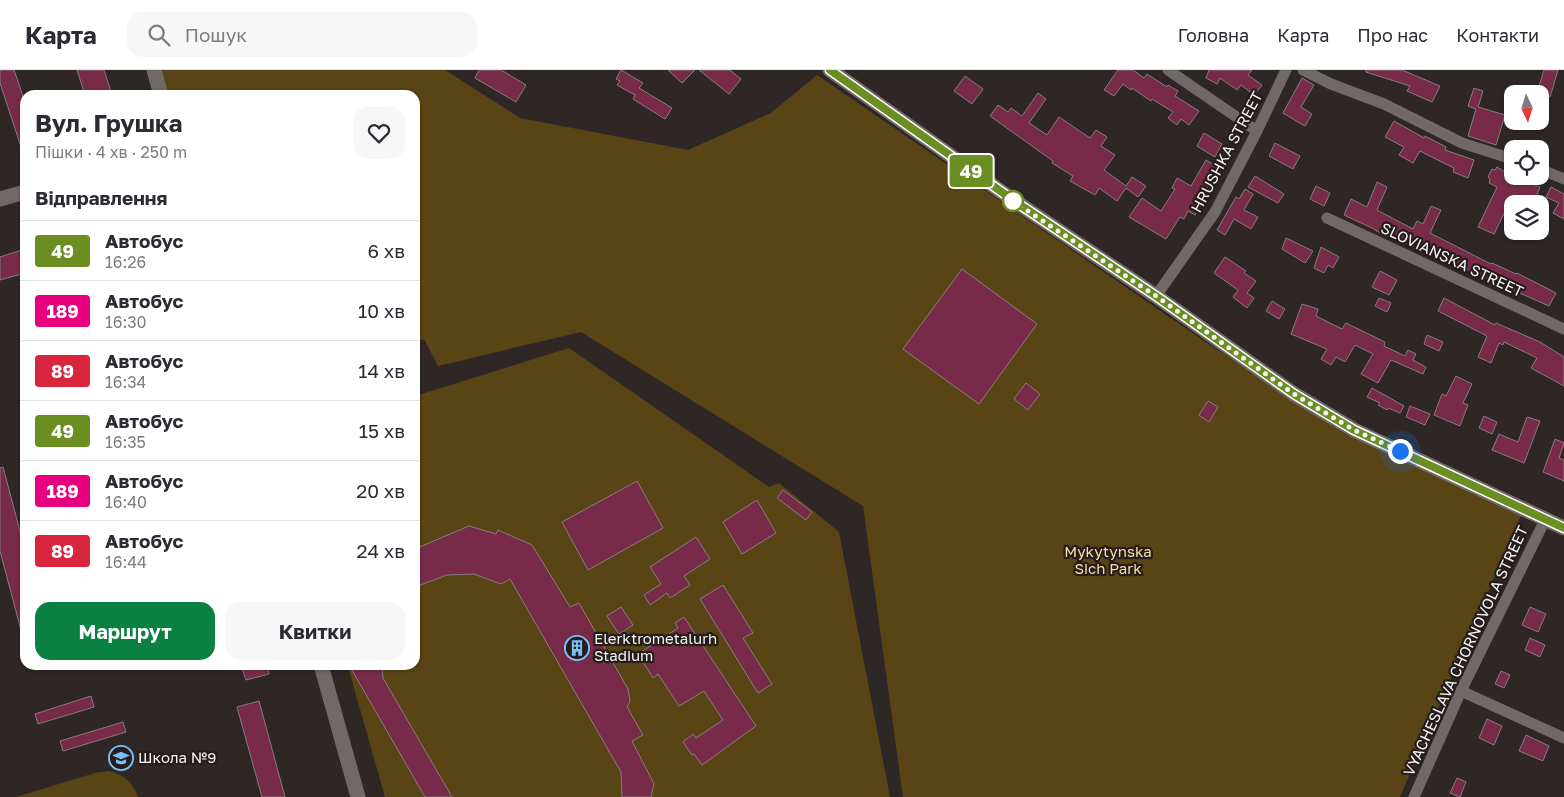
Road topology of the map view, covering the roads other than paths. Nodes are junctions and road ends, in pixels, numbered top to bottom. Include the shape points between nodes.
1 (154, 70) edge
2 (830, 70) edge
3 (1168, 70) edge
4 (1286, 70) edge
5 (1304, 70) edge
6 (160, 90) edge
7 (1257, 131) junction
8 (1504, 156) edge
9 (1549, 173) edge
10 (1564, 179) edge
11 (20, 193) edge
12 (0, 199) edge
13 (1327, 218) dead end
14 (1156, 296) junction
15 (1564, 329) edge
16 (1546, 518) junction
17 (1564, 528) edge
18 (322, 670) edge
19 (1461, 691) junction
20 (1564, 738) edge
21 (358, 797) edge
22 (1414, 797) edge

1 - 6 main road
2 - 14 main road via 1013,200
3 - 7 street
4 - 7 street, HRUSHKA STREET
5 - 8 street via 1384,104 1462,143
7 - 14 street, HRUSHKA STREET via 1215,212
9 - 10 street
11 - 12 main road
13 - 15 street, SLOVIANSKA STREET
14 - 16 main road via 1294,394 1354,430
16 - 17 main road
16 - 19 street, VYACHESLAVA CHORNOVOLA STREET
18 - 21 main road
19 - 20 street
19 - 22 street, VYACHESLAVA CHORNOVOLA STREET

